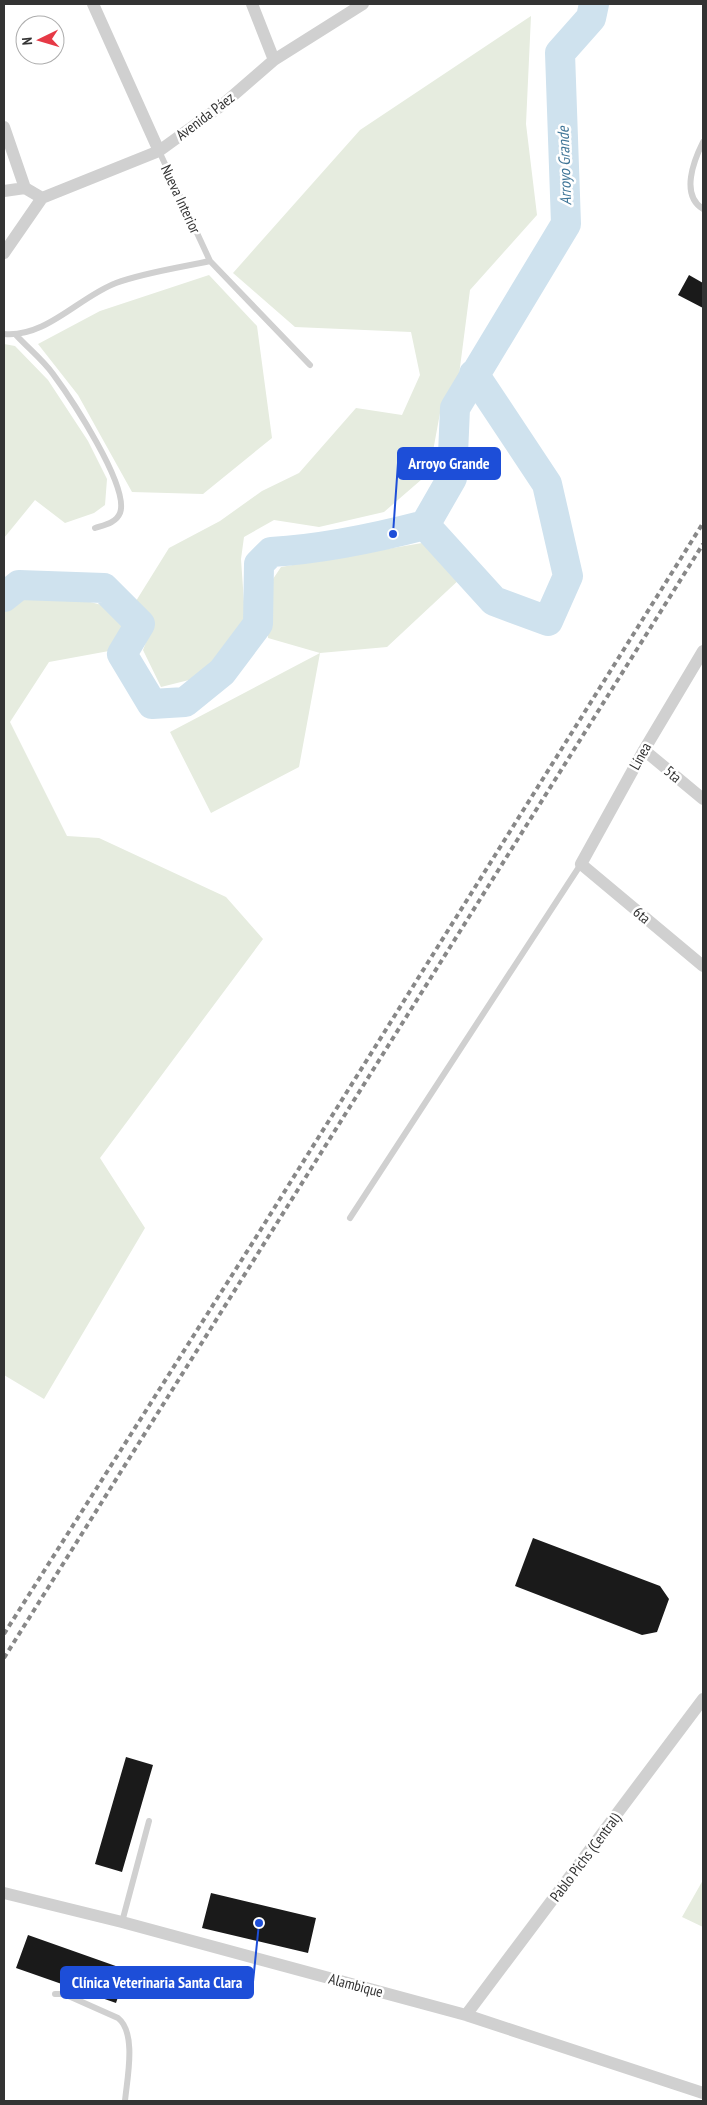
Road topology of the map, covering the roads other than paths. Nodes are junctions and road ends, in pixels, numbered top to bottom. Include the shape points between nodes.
1 (94, 4) edge
2 (252, 4) edge
3 (364, 4) edge
4 (274, 60) junction
5 (4, 127) edge
6 (703, 142) edge
7 (158, 151) junction
8 (25, 188) junction
9 (4, 191) edge
10 (42, 198) junction
11 (703, 209) edge
12 (4, 254) edge
13 (210, 261) junction
14 (4, 334) edge
15 (16, 335) junction
16 (310, 365) dead end
17 (95, 528) dead end
18 (703, 651) edge
19 (644, 750) junction
20 (703, 799) edge
21 (581, 864) junction
22 (703, 966) edge
23 (350, 1218) dead end
24 (703, 1699) edge
25 (149, 1821) dead end
26 (4, 1893) edge
27 (122, 1922) junction
28 (55, 1994) dead end
29 (466, 2015) junction
30 (703, 2093) edge
31 (125, 2101) edge

1 - 7 street, Nueva Interior
2 - 4 street
3 - 4 street, Avenida Páez
4 - 7 street, Avenida Páez via 221,106
5 - 8 street
6 - 11 lane via 693,162 691,192
7 - 10 street, Avenida Páez
7 - 13 lane, Nueva Interior
8 - 9 street
8 - 10 street
10 - 12 street
13 - 15 lane via 117,282 55,320
13 - 16 lane, Nueva Interior
14 - 15 lane
15 - 17 lane via 52,372 109,465 122,501 120,513 114,521
18 - 19 street, Línea
19 - 20 street, 5ta
19 - 21 street, Línea
21 - 22 street, 6ta
21 - 23 lane
24 - 29 street, Pablo Pichs (Central)
25 - 27 lane
26 - 27 street, Alambique
27 - 29 street, Alambique
28 - 31 lane via 64,1994 124,2023 129,2040
29 - 30 street, Alambique

